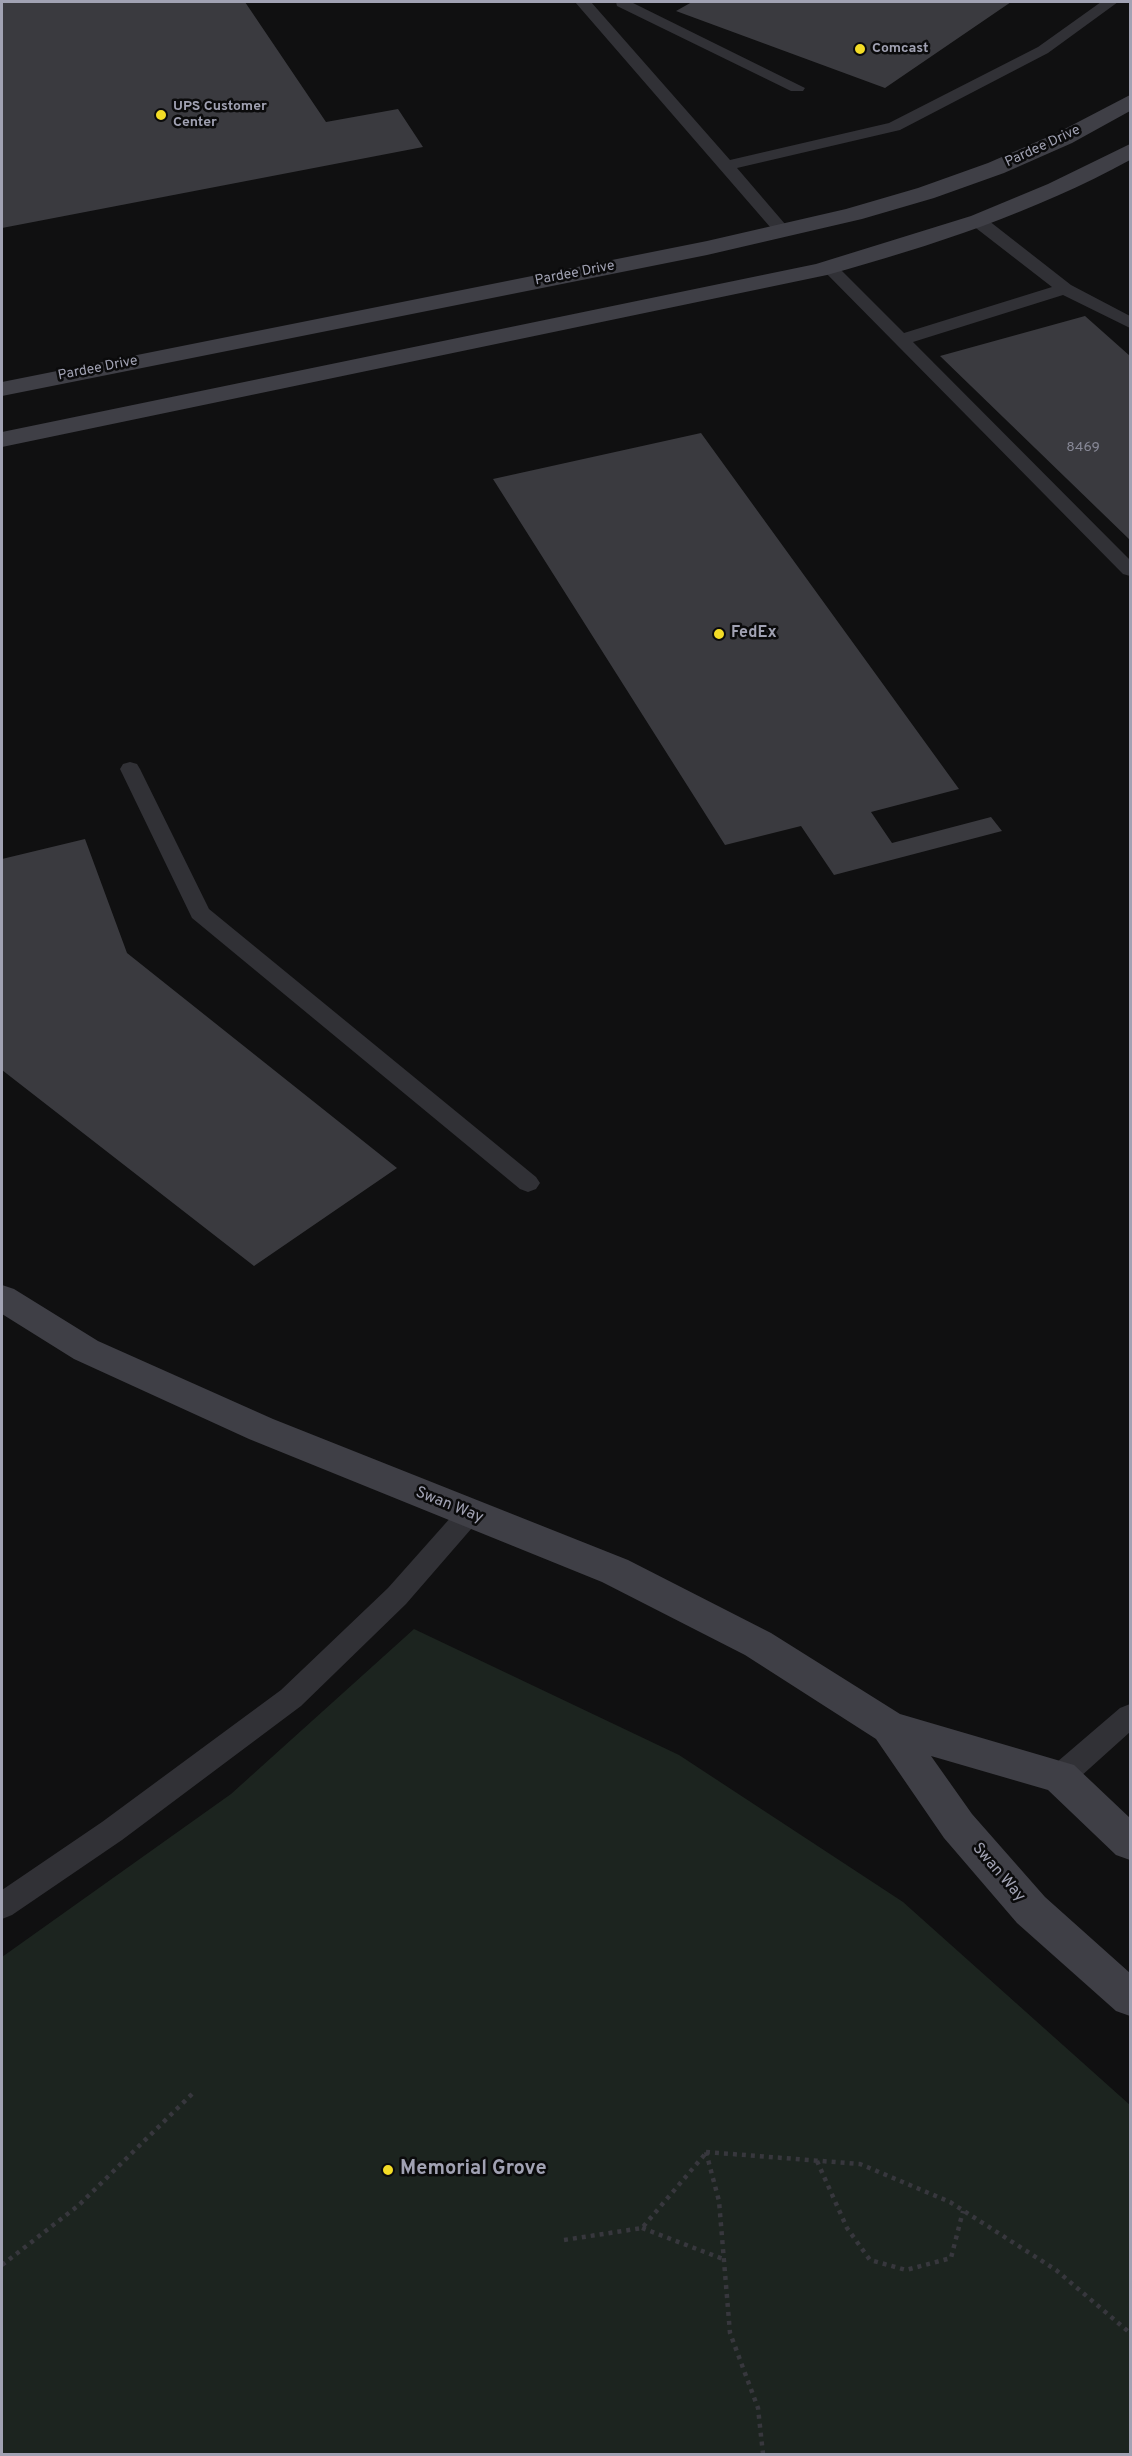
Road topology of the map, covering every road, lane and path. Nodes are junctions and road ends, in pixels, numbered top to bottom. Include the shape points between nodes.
1 (583, 2) edge
2 (623, 2) edge
3 (1110, 2) edge
4 (597, 18) junction
5 (798, 88) dead end
6 (1131, 102) edge
7 (1131, 151) edge
8 (724, 166) junction
9 (978, 221) junction
10 (783, 231) junction
11 (829, 268) junction
12 (1065, 289) junction
13 (1131, 323) edge
14 (901, 340) junction
15 (2, 389) edge
16 (2, 440) edge
17 (1131, 570) edge
18 (130, 769) dead end
19 (528, 1183) dead end
20 (2, 1298) edge
21 (469, 1514) junction
22 (1131, 1716) edge
23 (890, 1727) junction
24 (1060, 1777) junction
25 (1131, 1843) edge
26 (2, 1906) edge
27 (1131, 1998) edge
28 (195, 2091) dead end
29 (706, 2152) junction
30 (817, 2161) junction
31 (963, 2211) junction
32 (642, 2228) junction
33 (564, 2240) dead end
34 (723, 2259) junction
35 (2, 2265) edge
36 (1131, 2333) edge
37 (763, 2454) edge

1 - 4 lane
2 - 4 lane
2 - 5 lane
3 - 8 lane via 1043,50 894,127
4 - 8 lane
6 - 10 main road, Pardee Drive via 1046,148 967,179
7 - 9 main road via 1090,175 1008,212
8 - 10 lane
9 - 11 main road
9 - 12 lane
10 - 15 main road, Pardee Drive
11 - 14 lane
11 - 16 main road
12 - 13 lane
12 - 14 lane
14 - 17 lane
18 - 19 lane via 200,914
20 - 21 main road, Swan Way via 86,1350 261,1429
21 - 23 main road, Swan Way via 626,1576 758,1644
21 - 26 lane via 397,1596 291,1698 112,1831
22 - 24 lane
23 - 24 main road, Swan Way
23 - 27 main road, Swan Way via 958,1826 1031,1910
24 - 25 main road, Swan Way
28 - 35 path via 79,2205
29 - 30 path
29 - 32 path
29 - 34 path via 719,2201
30 - 31 path via 860,2164
30 - 31 path via 847,2228 870,2260 906,2270 951,2258
31 - 36 path via 1056,2270
32 - 33 path
32 - 34 path
34 - 37 path via 730,2333 758,2408

